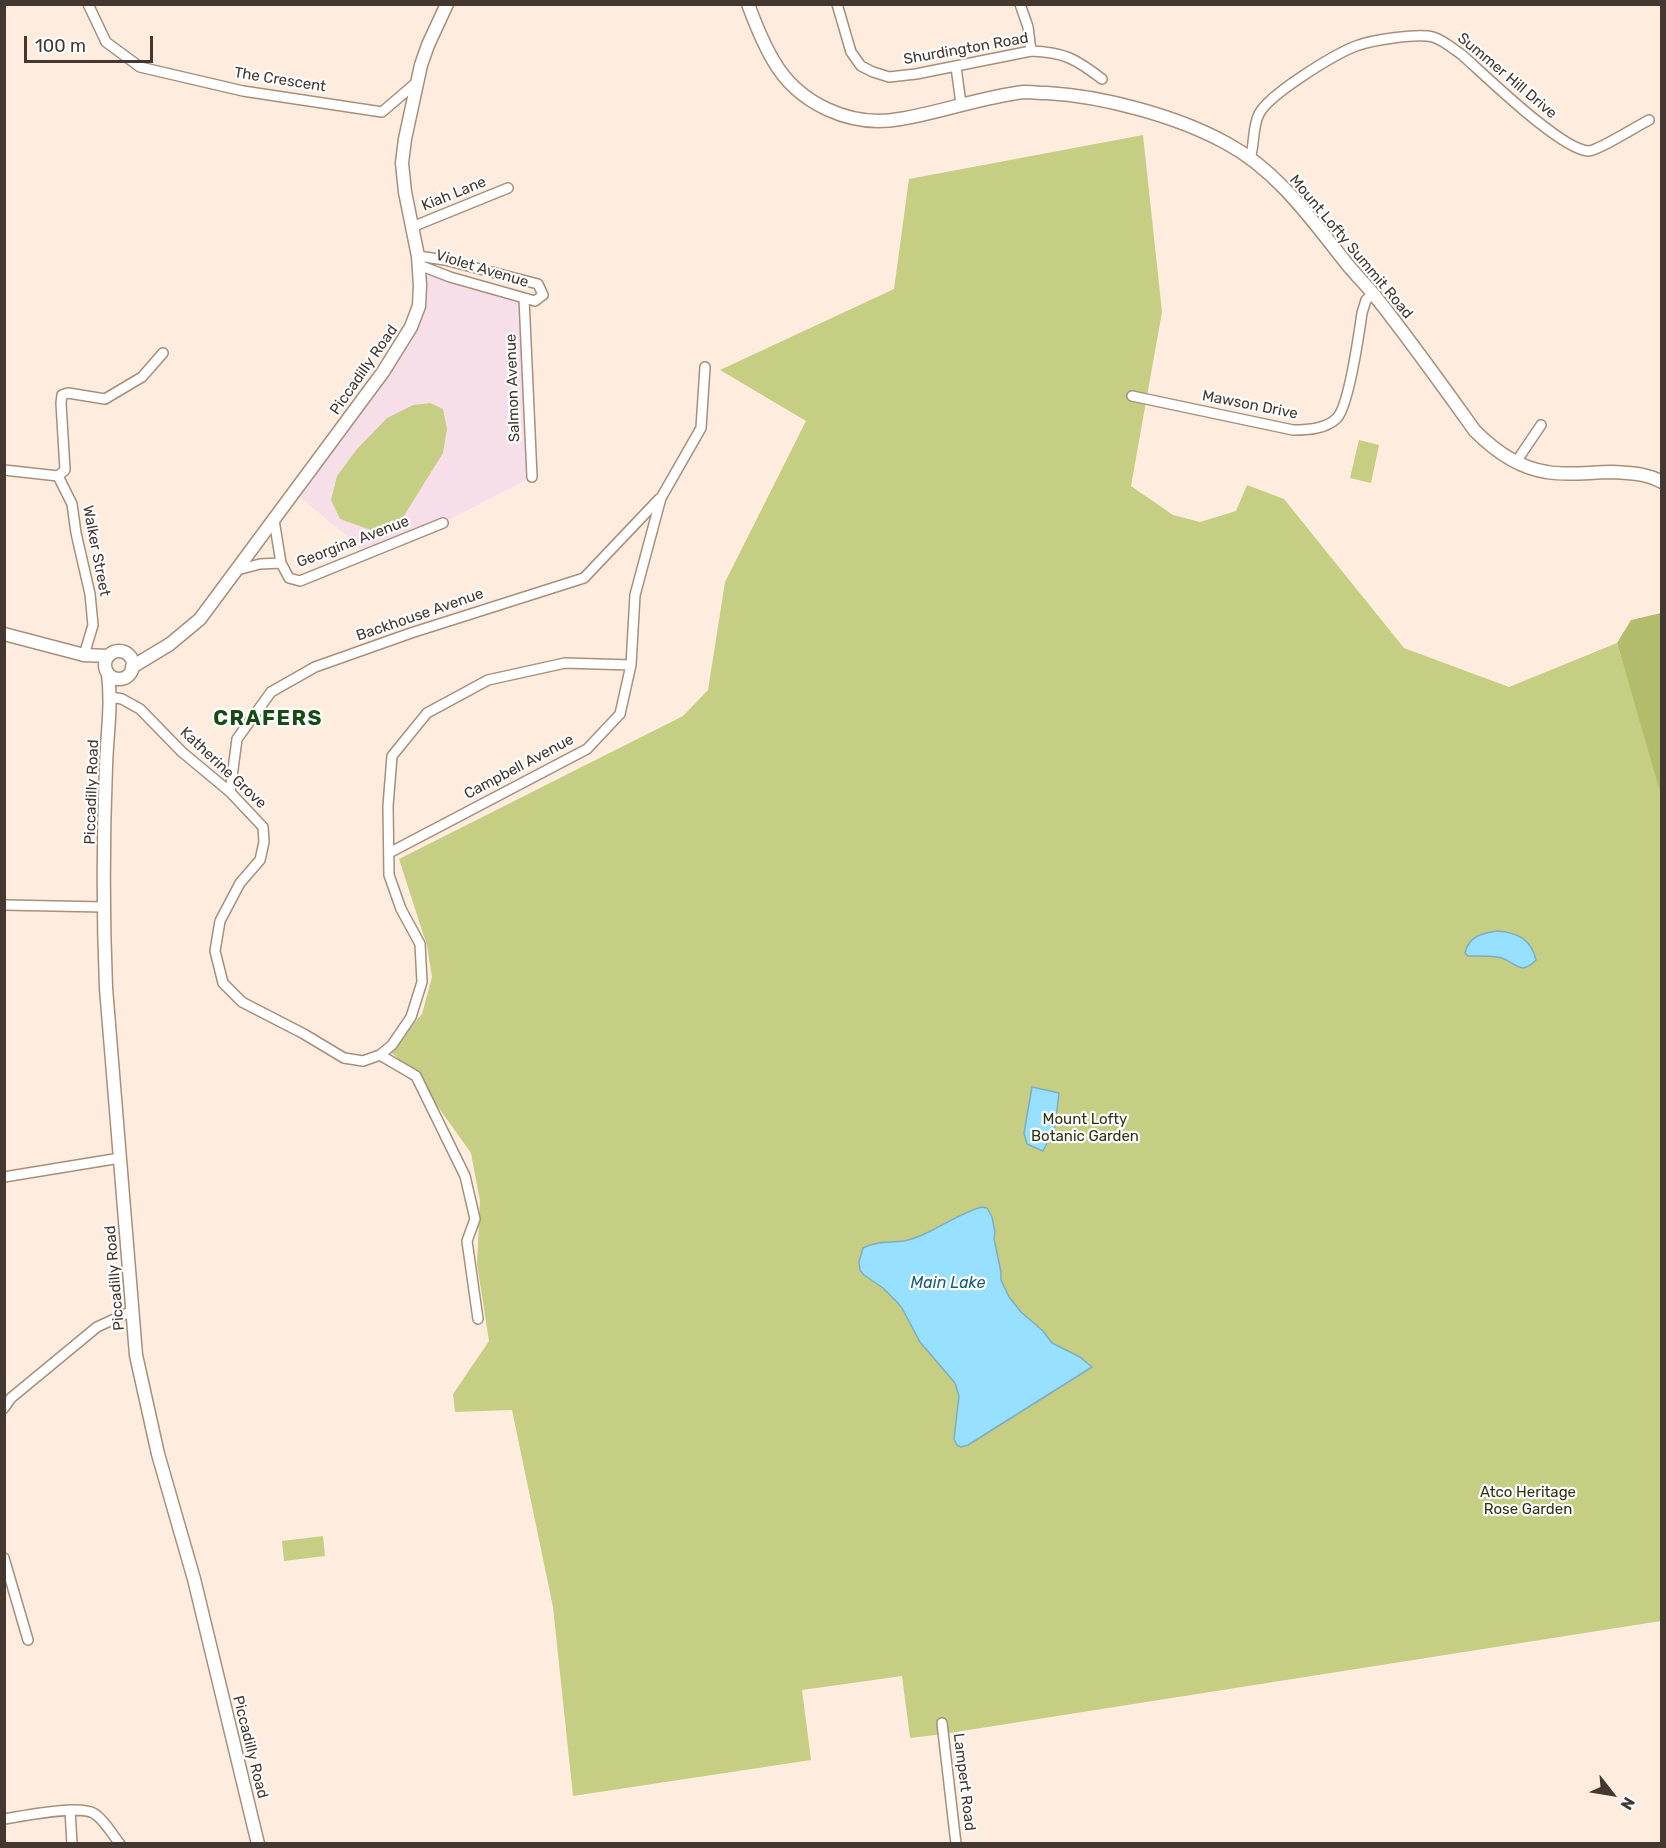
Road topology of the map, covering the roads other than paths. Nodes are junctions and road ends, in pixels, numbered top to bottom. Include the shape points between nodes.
1 (88, 4) edge
2 (447, 4) edge
3 (748, 4) edge
4 (837, 4) edge
5 (1020, 4) edge
6 (1031, 51) junction
7 (956, 67) junction
8 (1102, 79) dead end
9 (417, 82) junction
10 (961, 104) junction
11 (1649, 120) dead end
12 (1250, 158) junction
13 (508, 188) dead end
14 (412, 227) junction
15 (418, 260) junction
16 (1373, 294) junction
17 (524, 298) junction
18 (163, 353) dead end
19 (705, 367) dead end
20 (1132, 396) dead end
21 (1541, 425) dead end
22 (1516, 462) junction
23 (4, 470) edge
24 (58, 476) junction
25 (532, 477) dead end
26 (1662, 482) edge
27 (661, 498) junction
28 (274, 520) junction
29 (443, 523) dead end
30 (281, 563) junction
31 (237, 570) junction
32 (4, 634) edge
33 (84, 655) junction
34 (108, 656) junction
35 (631, 665) junction
36 (130, 667) junction
37 (107, 672) junction
38 (111, 697) junction
39 (230, 792) junction
40 (389, 853) junction
41 (4, 905) edge
42 (104, 907) junction
43 (380, 1055) junction
44 (120, 1158) junction
45 (4, 1177) edge
46 (132, 1311) junction
47 (478, 1319) dead end
48 (4, 1408) edge
49 (4, 1558) edge
50 (28, 1640) dead end
51 (942, 1724) dead end
52 (70, 1810) junction
53 (4, 1819) edge
54 (72, 1844) edge
55 (120, 1844) edge
56 (258, 1844) edge
57 (956, 1844) edge

1 - 9 street, The Crescent via 106,42 140,67 243,91 382,112
2 - 9 main road, Piccadilly Road via 428,45
3 - 10 main road, Mount Lofty Summit Road via 774,61 794,86 827,110 877,121
4 - 7 street, Shurdington Road via 851,52 861,66 889,76
5 - 6 street
6 - 7 street, Shurdington Road
6 - 8 street, Shurdington Road via 1059,53
7 - 10 street
9 - 14 main road, Piccadilly Road via 402,163
10 - 12 main road, Mount Lofty Summit Road via 1026,92 1074,94 1196,129
11 - 12 street, Summer Hill Drive via 1589,151 1572,146 1445,43 1433,37 1392,38 1357,45 1274,96 1260,113
12 - 16 main road, Mount Lofty Summit Road via 1302,207
13 - 14 street, Kiah Lane
14 - 15 main road, Piccadilly Road
15 - 17 street, Violet Avenue via 450,277
15 - 17 street, Violet Avenue via 445,260 538,284 543,295 536,301
15 - 28 main road, Piccadilly Road via 419,306 406,337
16 - 20 street, Mawson Drive via 1366,300 1362,313 1344,404 1336,419 1328,424 1293,430
16 - 22 main road, Mount Lofty Summit Road via 1475,431 1492,448
17 - 25 street, Salmon Avenue
18 - 24 street via 142,377 105,399 62,395 65,470
19 - 27 street, Campbell Avenue via 701,428
21 - 22 street
22 - 26 main road, Mount Lofty Summit Road via 1546,472 1634,473
23 - 24 street
24 - 33 street, Walker Street via 72,504 90,594 93,625
27 - 35 street, Campbell Avenue via 635,595
27 - 39 street, Backhouse Avenue via 584,578 315,667 271,692 237,739
28 - 30 street, Georgina Avenue
28 - 31 main road, Piccadilly Road
29 - 30 street, Georgina Avenue via 300,581 289,578
30 - 31 street, Georgina Avenue
31 - 36 main road, Piccadilly Road via 200,619 170,644
32 - 33 main road
33 - 34 main road
33 - 37 main road
34 - 36 main road via 121,651
34 - 37 main road
35 - 40 street, Campbell Avenue via 620,714 587,749
35 - 40 street via 565,663 488,680 427,713 392,756
36 - 37 main road via 117,679
36 - 38 main road
37 - 38 main road, Piccadilly Road
38 - 39 street, Katherine Grove via 140,709 182,752
38 - 42 main road, Piccadilly Road
39 - 43 street, Katherine Grove via 263,827 264,842 260,860 240,883 220,921 215,951 223,983 242,1002 344,1058 363,1061
40 - 43 street via 389,875 420,944 422,982 411,1017 392,1046
41 - 42 street
42 - 44 main road, Piccadilly Road via 106,988
43 - 47 street via 416,1076 465,1176 475,1219 467,1241
44 - 45 street
44 - 46 main road, Piccadilly Road
46 - 48 street via 97,1327
46 - 56 main road, Piccadilly Road via 136,1355 158,1454 194,1579
49 - 50 street
51 - 57 street, Lampert Road
52 - 53 street
52 - 54 street
52 - 55 street via 93,1812

